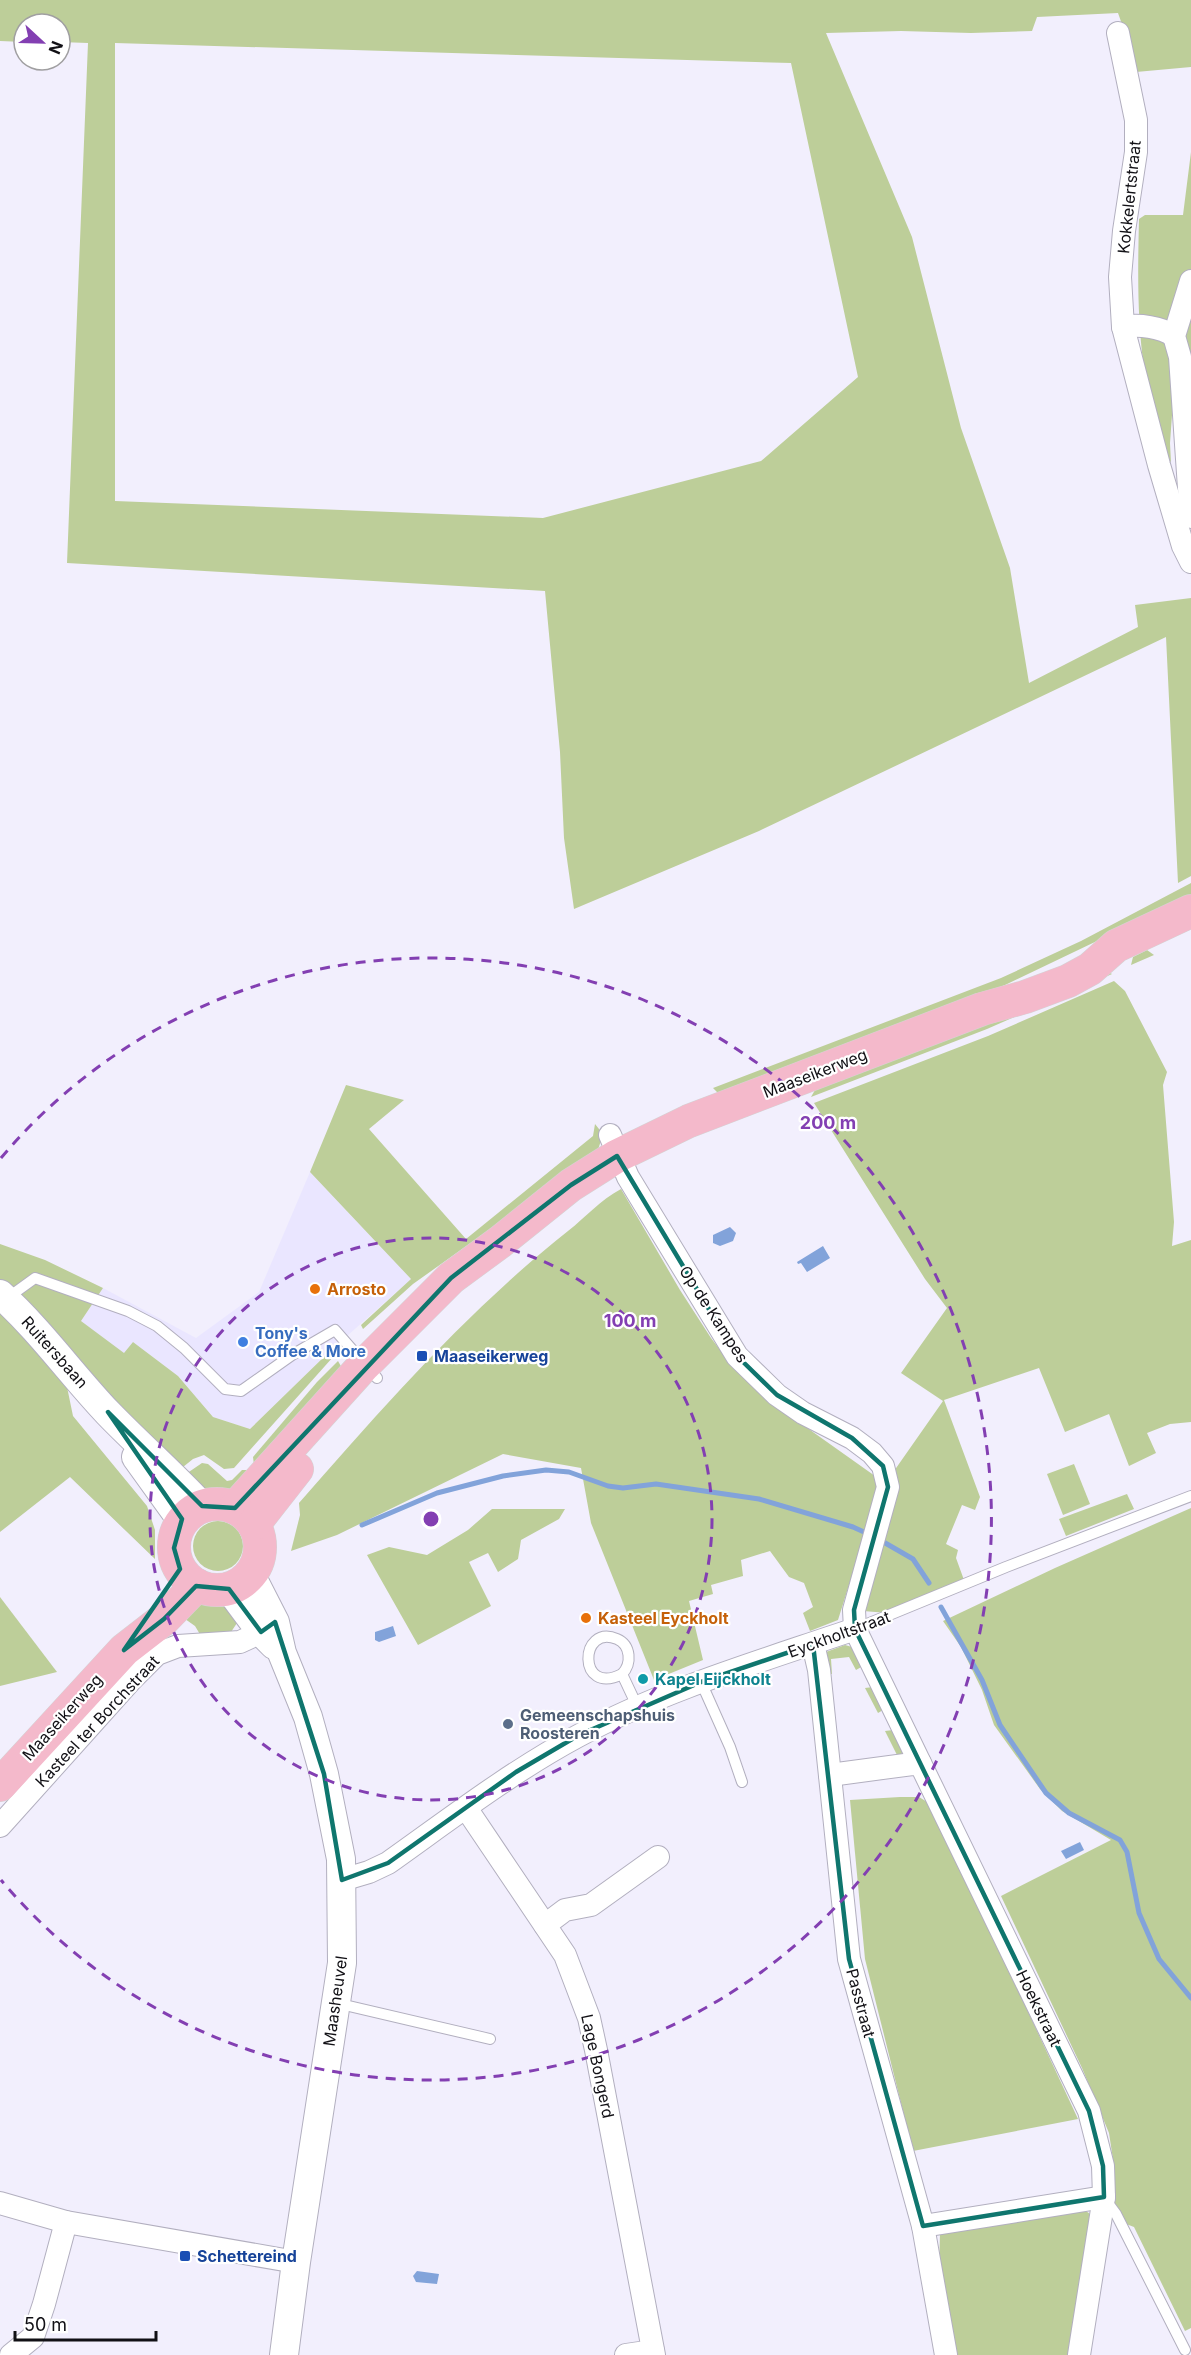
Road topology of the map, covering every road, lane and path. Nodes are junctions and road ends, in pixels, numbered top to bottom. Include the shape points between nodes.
1 (1118, 33) dead end
2 (1191, 281) edge
3 (1123, 327) junction
4 (1174, 336) junction
5 (1191, 517) edge
6 (1191, 562) edge
7 (1191, 910) edge
8 (619, 1156) junction
9 (3, 1297) edge
10 (371, 1371) junction
11 (1191, 1496) edge
12 (192, 1514) junction
13 (244, 1516) junction
14 (188, 1577) junction
15 (240, 1582) junction
16 (268, 1627) junction
17 (855, 1629) junction
18 (813, 1644) junction
19 (621, 1674) dead end
20 (700, 1682) junction
21 (638, 1708) junction
22 (920, 1763) junction
23 (830, 1775) junction
24 (742, 1782) dead end
25 (0, 1785) edge
26 (466, 1808) junction
27 (0, 1826) edge
28 (658, 1857) dead end
29 (342, 1880) junction
30 (545, 1925) junction
31 (336, 2003) junction
32 (490, 2039) dead end
33 (1104, 2198) junction
34 (0, 2203) edge
35 (66, 2222) junction
36 (922, 2226) junction
37 (296, 2262) junction
38 (1188, 2348) edge
39 (653, 2353) edge
40 (11, 2355) edge
41 (284, 2355) edge
42 (626, 2355) edge
43 (946, 2355) edge
44 (1079, 2355) edge
45 (1174, 2355) edge

1 - 3 street, Kokkelertstraat via 1136,120 1136,152 1120,277
2 - 4 street
3 - 4 street via 1157,329
3 - 6 street, Kokkelertstraat via 1159,465
4 - 5 street via 1180,357
7 - 8 main road, Maaseikerweg via 1116,946 1090,951 1019,984 982,1009 690,1121
8 - 10 main road, Maaseikerweg via 571,1185 500,1242 459,1290
8 - 17 street, Op de Kampes via 736,1356 777,1395 852,1438 883,1466 888,1487 854,1610
9 - 10 lane via 36,1278 128,1311 157,1326 225,1389 241,1391 335,1330
9 - 12 street, Ruitersbaan via 49,1343
10 - 13 main road, Maaseikerweg
11 - 17 lane, Eyckholtstraat
12 - 13 main road via 219,1504
12 - 14 main road via 177,1532 174,1548
13 - 15 main road via 259,1536 260,1550 258,1563
14 - 15 main road via 214,1591
14 - 25 main road, Maaseikerweg via 164,1619 124,1650
15 - 16 street, Maasheuvel
16 - 27 street, Kasteel ter Borchstraat via 233,1644 178,1646 157,1654
16 - 29 street, Maasheuvel via 302,1699 322,1764
17 - 18 street, Eyckholtstraat
17 - 22 street, Hoekstraat
18 - 20 street, Eyckholtstraat
18 - 23 street, Passtraat
19 - 21 lane
20 - 21 street, Eyckholtstraat
20 - 24 lane
21 - 26 street, Eyckholtstraat via 534,1761
22 - 23 street
22 - 33 street, Hoekstraat via 1089,2111 1103,2166
23 - 36 street, Passtraat via 849,1959
26 - 29 street, Eyckholtstraat via 388,1863
26 - 30 street, Lage Bongerd
28 - 30 street via 591,1905 566,1910
29 - 31 street, Maasheuvel via 342,1963
30 - 39 street, Lage Bongerd via 565,1955 589,2018
31 - 32 lane
31 - 37 street, Maasheuvel
33 - 36 street
33 - 38 lane
33 - 44 street, Hoekstraat
34 - 35 street
35 - 37 street
35 - 40 street via 33,2337
36 - 43 street, Passtraat
37 - 41 street, Maasheuvel
38 - 45 lane
39 - 42 street

